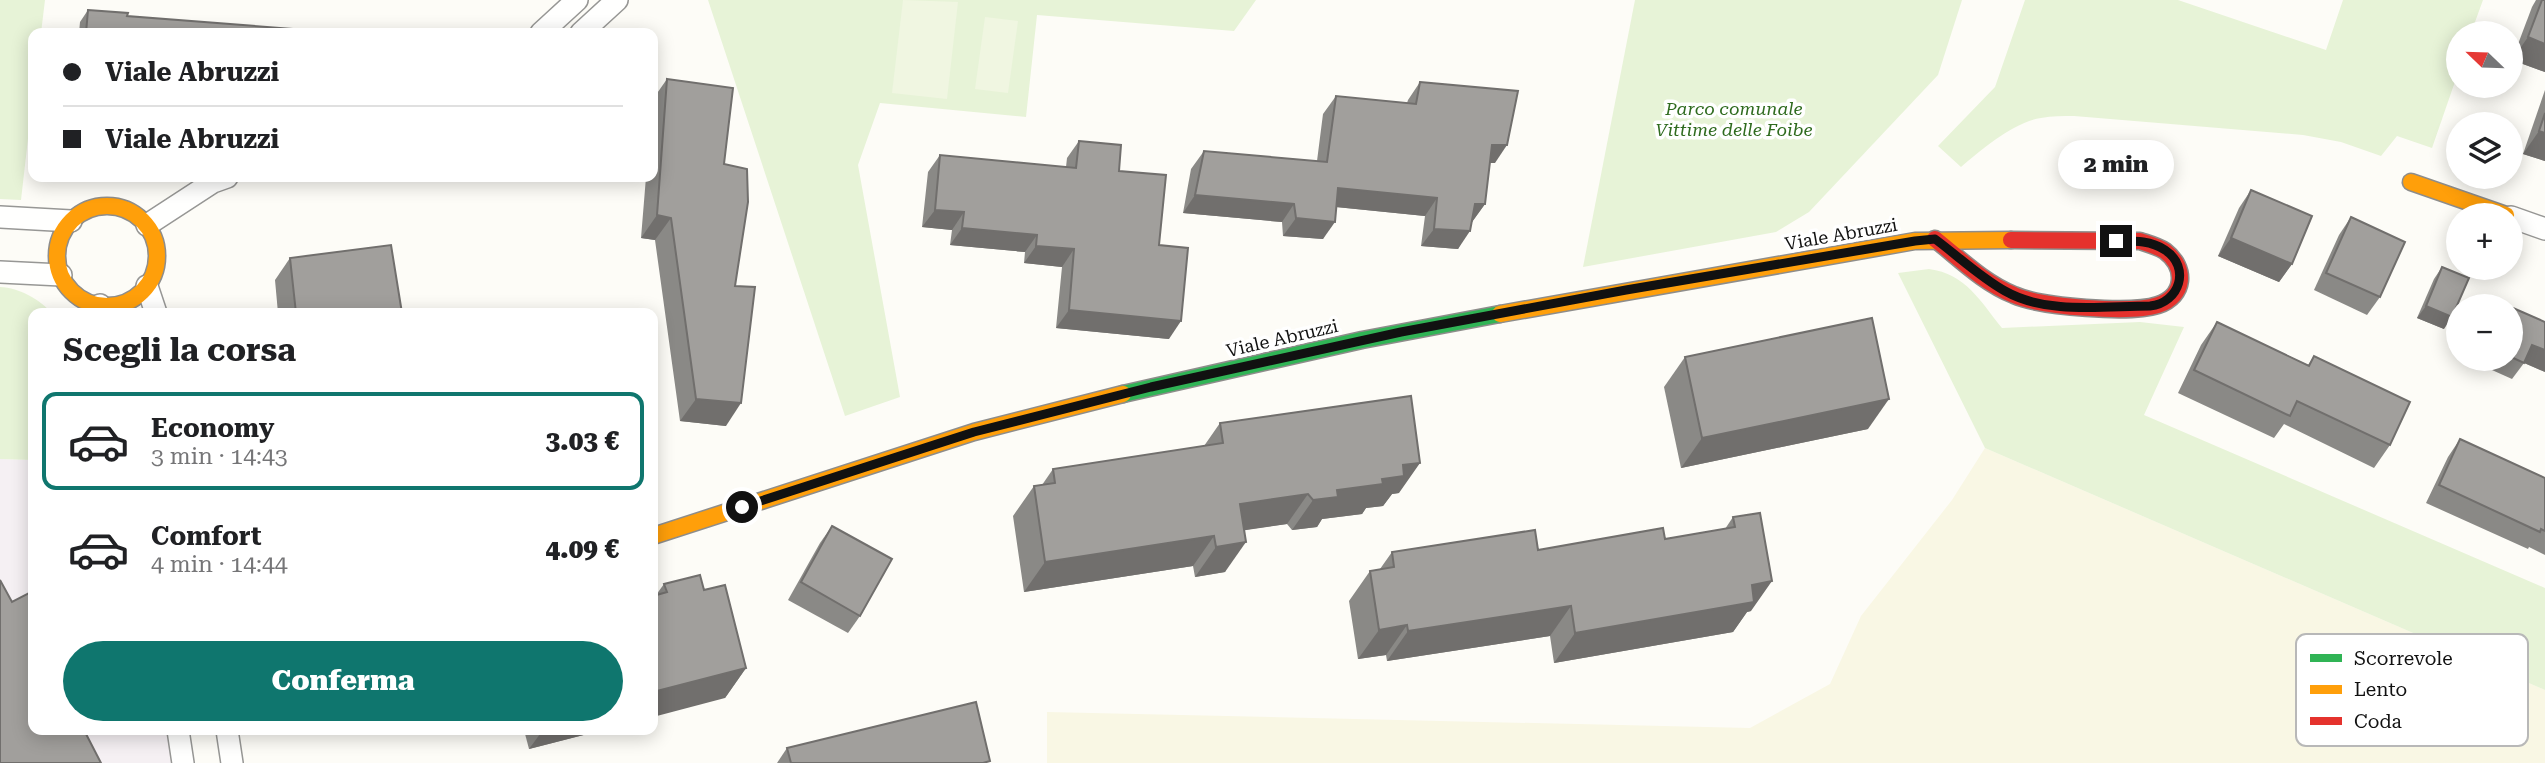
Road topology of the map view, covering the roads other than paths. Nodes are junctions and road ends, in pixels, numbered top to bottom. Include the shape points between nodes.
1 (577, 0) edge
2 (617, 0) edge
3 (546, 28) edge
4 (586, 28) edge
5 (213, 182) edge
6 (2411, 182) dead end
7 (2471, 203) edge
8 (0, 217) edge
9 (71, 221) junction
10 (2523, 221) edge
11 (147, 225) junction
12 (2545, 229) edge
13 (1935, 239) junction
14 (0, 272) edge
15 (61, 275) junction
16 (147, 286) junction
17 (101, 308) edge
18 (106, 308) edge
19 (154, 308) edge
20 (658, 534) edge
21 (179, 735) edge
22 (228, 735) edge
23 (183, 763) edge
24 (232, 763) edge

1 - 3 street
2 - 4 street
5 - 11 street
6 - 7 street
8 - 9 street
9 - 11 street via 91,208 116,206
9 - 15 street via 59,242
10 - 12 street
11 - 16 street via 157,261
13 - 13 street, Viale Abruzzi via 2004,290 2052,305 2155,306 2169,300 2180,277 2173,256 2140,241
13 - 20 street, Viale Abruzzi via 1600,295 1362,340 1151,387 974,432
14 - 15 street
15 - 17 street via 73,293
16 - 18 street via 132,299
16 - 19 street
21 - 23 street
22 - 24 street

